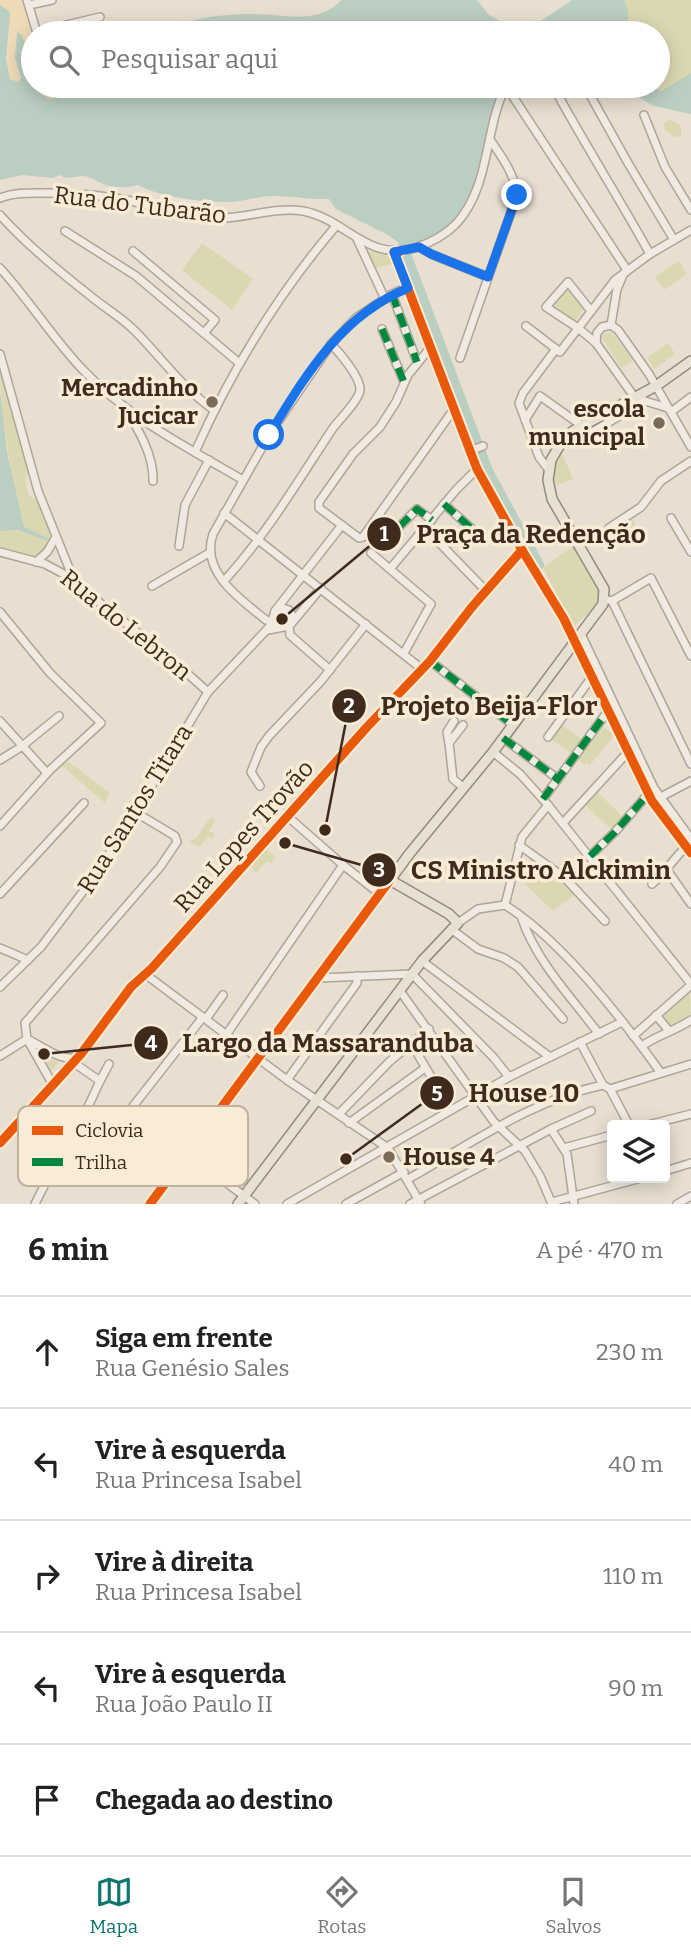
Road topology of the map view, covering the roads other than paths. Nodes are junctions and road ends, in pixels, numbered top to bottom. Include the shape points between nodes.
1 (52, 0) edge
2 (28, 3) edge
3 (100, 17) dead end
4 (34, 21) edge
5 (83, 21) edge
6 (500, 98) edge
7 (514, 98) edge
8 (560, 98) edge
9 (592, 98) edge
10 (644, 115) dead end
11 (491, 141) junction
12 (0, 198) edge
13 (691, 210) edge
14 (0, 215) edge
15 (336, 226) junction
16 (691, 230) edge
17 (65, 232) dead end
18 (356, 238) junction
19 (674, 240) junction
20 (419, 247) junction
21 (133, 251) dead end
22 (397, 252) junction
23 (650, 254) junction
24 (0, 268) edge
25 (625, 272) junction
26 (488, 277) junction
27 (408, 288) junction
28 (602, 296) junction
29 (388, 297) junction
30 (614, 301) junction
31 (591, 312) junction
32 (611, 325) junction
33 (526, 326) dead end
34 (578, 328) junction
35 (382, 329) dead end
36 (204, 333) junction
37 (596, 343) junction
38 (331, 344) junction
39 (430, 348) junction
40 (556, 349) junction
41 (0, 354) edge
42 (460, 358) dead end
43 (691, 361) edge
44 (238, 362) junction
45 (417, 362) junction
46 (404, 382) junction
47 (656, 386) junction
48 (691, 397) edge
49 (635, 398) junction
50 (645, 401) junction
51 (122, 405) junction
52 (454, 409) junction
53 (214, 410) junction
54 (670, 410) junction
55 (525, 420) junction
56 (582, 426) junction
57 (592, 432) dead end
58 (483, 446) dead end
59 (691, 447) edge
60 (470, 451) junction
61 (195, 452) junction
62 (209, 460) junction
63 (691, 461) edge
64 (477, 469) junction
65 (549, 470) junction
66 (243, 480) junction
67 (153, 481) dead end
68 (444, 504) junction
69 (224, 513) junction
70 (671, 518) dead end
71 (432, 520) junction
72 (342, 525) junction
73 (399, 527) dead end
74 (425, 528) junction
75 (609, 528) dead end
76 (56, 537) junction
77 (481, 537) dead end
78 (259, 539) junction
79 (178, 546) dead end
80 (522, 550) junction
81 (0, 552) edge
82 (691, 552) edge
83 (209, 553) junction
84 (371, 553) dead end
85 (36, 562) junction
86 (390, 569) junction
87 (303, 574) junction
88 (72, 581) junction
89 (223, 581) junction
90 (152, 586) dead end
91 (321, 588) junction
92 (486, 591) junction
93 (608, 600) junction
94 (275, 611) junction
95 (0, 612) edge
96 (274, 624) junction
97 (366, 624) junction
98 (289, 627) junction
99 (578, 638) junction
100 (404, 653) junction
101 (691, 656) edge
102 (430, 662) junction
103 (422, 669) junction
104 (330, 670) junction
105 (593, 677) junction
106 (208, 692) junction
107 (608, 711) junction
108 (59, 716) dead end
109 (0, 721) edge
110 (454, 721) dead end
111 (463, 725) dead end
112 (513, 725) junction
113 (548, 737) dead end
114 (503, 738) junction
115 (449, 743) junction
116 (21, 747) junction
117 (493, 752) junction
118 (628, 752) junction
119 (0, 761) edge
120 (691, 764) edge
121 (47, 774) junction
122 (558, 779) junction
123 (691, 781) edge
124 (260, 786) dead end
125 (464, 788) junction
126 (649, 794) junction
127 (659, 798) junction
128 (546, 802) junction
129 (84, 803) dead end
130 (135, 812) junction
131 (287, 816) junction
132 (563, 822) junction
133 (0, 826) edge
134 (691, 839) edge
135 (519, 845) junction
136 (689, 850) edge
137 (590, 856) junction
138 (342, 865) junction
139 (667, 870) junction
140 (390, 880) junction
141 (652, 884) dead end
142 (0, 894) edge
143 (380, 894) junction
144 (691, 904) edge
145 (505, 905) junction
146 (520, 916) junction
147 (605, 921) dead end
148 (454, 926) junction
149 (0, 948) edge
150 (28, 960) junction
151 (422, 961) junction
152 (145, 974) junction
153 (412, 974) junction
154 (357, 976) junction
155 (319, 978) junction
156 (691, 985) edge
157 (0, 987) edge
158 (400, 991) junction
159 (223, 995) dead end
160 (656, 1015) junction
161 (204, 1018) junction
162 (564, 1019) dead end
163 (691, 1020) edge
164 (622, 1022) junction
165 (429, 1029) junction
166 (669, 1031) junction
167 (599, 1034) junction
168 (226, 1035) junction
169 (633, 1035) junction
170 (27, 1039) junction
171 (411, 1042) junction
172 (580, 1042) junction
173 (642, 1046) junction
174 (81, 1054) junction
175 (0, 1056) edge
176 (550, 1057) junction
177 (64, 1058) junction
178 (258, 1058) junction
179 (74, 1063) junction
180 (109, 1064) dead end
181 (691, 1064) edge
182 (425, 1068) junction
183 (661, 1073) junction
184 (64, 1074) junction
185 (509, 1077) junction
186 (287, 1080) junction
187 (100, 1082) junction
188 (53, 1085) junction
189 (607, 1087) junction
190 (475, 1097) junction
191 (317, 1100) junction
192 (34, 1106) edge
193 (88, 1106) edge
194 (134, 1106) edge
195 (223, 1106) edge
196 (451, 1110) junction
197 (591, 1111) dead end
198 (338, 1114) junction
199 (691, 1114) edge
200 (626, 1120) edge
201 (668, 1120) edge
202 (18, 1123) edge
203 (349, 1123) junction
204 (500, 1127) junction
205 (551, 1129) junction
206 (607, 1136) edge
207 (0, 1143) edge
208 (520, 1147) junction
209 (388, 1148) junction
210 (564, 1148) junction
211 (691, 1163) edge
212 (670, 1169) edge
213 (406, 1176) junction
214 (626, 1183) edge
215 (44, 1186) dead end
216 (163, 1186) edge
217 (232, 1186) edge
218 (244, 1195) junction
219 (691, 1196) edge
220 (573, 1200) edge
221 (420, 1202) edge
222 (552, 1203) edge
223 (35, 1204) edge
224 (150, 1204) edge
225 (238, 1204) edge
226 (255, 1204) edge
227 (287, 1204) edge
228 (346, 1204) edge
229 (410, 1204) edge
230 (677, 1204) edge

1 - 2 street
2 - 4 street
3 - 5 street
6 - 11 street
7 - 25 street
8 - 23 street
9 - 19 street
10 - 13 street via 665,167
11 - 20 street via 462,216 441,236
11 - 26 street via 506,164 517,195
12 - 15 street, Rua do Tubarão via 27,193 99,195 224,219 290,210
14 - 53 street via 41,258 136,331 171,372
15 - 18 street, Rua do Tubarão
15 - 44 street via 296,274
16 - 19 street
17 - 36 street via 136,276
18 - 22 street, Rua do Tubarão
18 - 29 street
19 - 23 street
20 - 22 street
20 - 26 street
21 - 36 street via 215,320
22 - 27 street
23 - 25 street
24 - 51 street via 72,358
25 - 28 street
25 - 30 street
26 - 42 street
27 - 29 street
27 - 39 street
28 - 30 street
28 - 31 street
29 - 38 street via 356,318
29 - 45 street
30 - 32 street
31 - 34 street
31 - 34 street via 568,282 545,307
32 - 37 street via 598,330
32 - 47 street
33 - 40 street
34 - 37 street
34 - 40 street via 560,352
35 - 46 street
36 - 44 street
37 - 49 street
38 - 66 street
38 - 78 street via 347,363 360,391
39 - 45 street
39 - 52 street
40 - 55 street via 520,398
41 - 76 street via 37,491
43 - 47 main road
44 - 53 street
45 - 46 street
46 - 72 street via 380,426 353,454 319,502 320,508
47 - 49 main road
47 - 54 street
48 - 54 street
49 - 50 street
49 - 56 main road
50 - 54 street
50 - 57 street
51 - 61 street
51 - 67 street via 148,453
52 - 60 street
52 - 72 street via 365,536 359,538
53 - 61 street
54 - 59 street
55 - 56 street via 540,396
55 - 65 street
56 - 65 main road via 561,443
58 - 60 street
60 - 64 street
61 - 62 street
62 - 66 street
62 - 79 street via 184,505
63 - 75 street via 661,481 641,508
64 - 68 street
64 - 80 street
65 - 93 main road via 552,499
66 - 69 street
68 - 71 street
68 - 77 street
69 - 78 street
69 - 83 street
70 - 82 street
71 - 73 street via 417,509
71 - 74 street
72 - 87 street
74 - 86 street
74 - 92 street
76 - 85 street
76 - 88 street
78 - 87 street
78 - 89 street
80 - 92 street, Rua Lopes Trovão
80 - 99 street
81 - 85 street, Rua do Lebron
83 - 89 street
83 - 90 street
84 - 86 street
85 - 88 street, Rua do Lebron
86 - 100 street via 431,604
87 - 91 street
87 - 94 street
88 - 106 street, Rua do Lebron
89 - 96 street
91 - 97 street
91 - 98 street
92 - 102 street, Rua Lopes Trovão
93 - 99 main road
93 - 101 street via 650,578
93 - 120 street
94 - 96 street
94 - 98 street via 289,610 293,617
95 - 121 street via 50,673 101,723
96 - 98 street
96 - 106 street, Rua Santos Titara
97 - 100 street
97 - 104 street
98 - 104 street via 290,635
99 - 105 street
99 - 112 main road
99 - 127 street
100 - 103 street
102 - 103 street, Rua Lopes Trovão
102 - 112 street
103 - 131 street, Rua Lopes Trovão
104 - 124 street via 261,747 251,772
105 - 107 street
105 - 113 street
106 - 130 street, Rua Santos Titara
107 - 118 street
107 - 122 street
108 - 116 street
109 - 116 street
110 - 115 street via 448,730
111 - 115 street
112 - 114 main road
114 - 117 main road
114 - 122 street
115 - 125 street via 453,779
116 - 119 street
116 - 121 street
117 - 125 main road
117 - 128 street
118 - 126 street
118 - 132 street
121 - 133 street
122 - 128 street
123 - 127 street
125 - 140 main road
126 - 136 street
126 - 137 street
127 - 134 street
128 - 132 street
128 - 135 street
129 - 142 street
130 - 150 street, Rua Santos Titara via 70,911
130 - 170 street via 175,836 177,842 29,1016 24,1028
131 - 138 street
131 - 152 street, Rua Lopes Trovão
132 - 137 street
135 - 145 street
135 - 147 street via 565,878
136 - 139 street via 670,862
137 - 156 street
138 - 143 street
138 - 168 street
139 - 141 street
139 - 144 street
140 - 143 main road
140 - 148 main road via 449,914
143 - 155 main road
145 - 146 street
145 - 148 street via 478,909
146 - 164 street via 548,940
146 - 167 street via 549,970
148 - 151 main road
148 - 162 street via 478,949 518,967
149 - 150 street
150 - 157 street, Rua Santos Titara
151 - 153 main road
151 - 176 street
152 - 161 street
152 - 174 street, Rua Lopes Trovão
153 - 154 street
153 - 158 main road
153 - 185 street
154 - 155 street
154 - 186 street via 357,983
155 - 178 main road
156 - 160 street
158 - 165 street
158 - 191 main road
159 - 161 street
160 - 166 street
160 - 169 street
161 - 168 street
161 - 194 street
163 - 166 street
164 - 167 street
164 - 169 street
165 - 171 street
165 - 190 street
166 - 173 street
167 - 172 street
168 - 178 street
169 - 173 street
170 - 175 street
170 - 177 street
170 - 188 street
171 - 182 street
171 - 198 street
172 - 176 street
172 - 189 street
173 - 183 street
174 - 177 street
174 - 179 street, Rua Lopes Trovão
176 - 185 street
177 - 184 street
178 - 186 street
178 - 195 main road
179 - 184 street, Rua Lopes Trovão
179 - 187 street
180 - 187 street
181 - 183 street
182 - 196 street
182 - 203 street
183 - 189 street
184 - 188 street, Rua Lopes Trovão
185 - 190 street
186 - 191 street
187 - 193 street
188 - 192 street, Rua Lopes Trovão
189 - 200 street
189 - 204 street via 555,1097
190 - 196 street
190 - 204 street
191 - 198 street
191 - 218 main road
196 - 209 street
197 - 205 street
198 - 203 street
199 - 201 street
202 - 207 street, Rua Lopes Trovão
203 - 209 street
204 - 208 street
204 - 213 street
205 - 208 street
205 - 210 street
206 - 210 street
208 - 221 street
208 - 222 street
209 - 213 street
209 - 227 street
210 - 220 street
211 - 212 street
213 - 221 street
213 - 228 street
214 - 220 street
215 - 223 street
216 - 224 main road
217 - 218 street
218 - 225 main road
218 - 226 street
219 - 230 street
220 - 222 street
221 - 229 street

